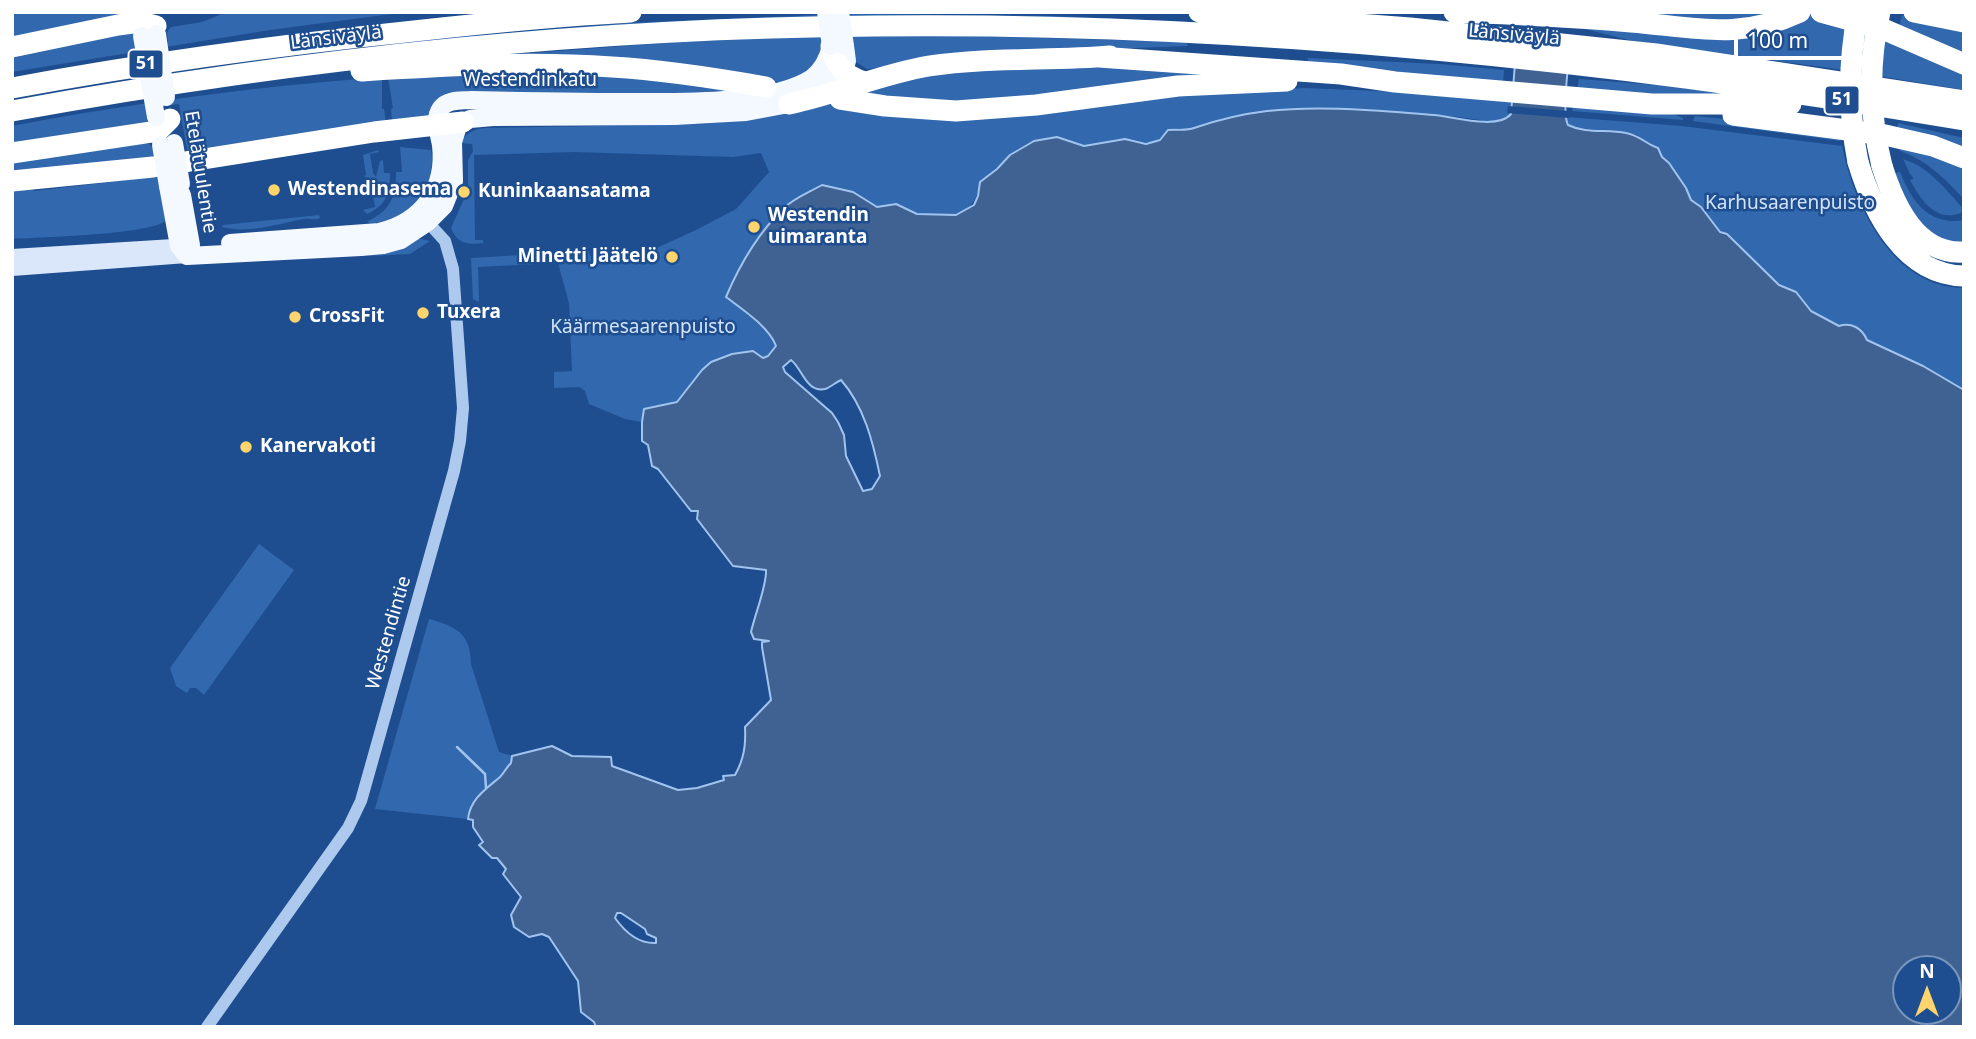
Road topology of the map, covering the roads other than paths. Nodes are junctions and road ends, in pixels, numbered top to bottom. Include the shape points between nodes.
1 (454, 12) edge
2 (631, 12) edge
3 (826, 12) edge
4 (840, 12) edge
5 (1199, 12) edge
6 (1454, 12) edge
7 (1800, 12) edge
8 (1821, 12) edge
9 (1858, 12) edge
10 (1880, 12) edge
11 (1914, 12) edge
12 (1586, 15) edge
13 (1964, 22) edge
14 (148, 24) edge
15 (280, 45) junction
16 (838, 46) junction
17 (12, 47) edge
18 (1512, 48) junction
19 (1576, 54) junction
20 (1099, 57) junction
21 (1964, 64) edge
22 (843, 72) junction
23 (244, 73) junction
24 (864, 82) junction
25 (1395, 82) junction
26 (766, 87) dead end
27 (12, 88) edge
28 (840, 99) dead end
29 (1964, 101) edge
30 (789, 104) junction
31 (1652, 104) junction
32 (12, 111) edge
33 (1964, 120) edge
34 (463, 122) junction
35 (437, 125) junction
36 (165, 128) junction
37 (1964, 133) edge
38 (12, 153) edge
39 (1964, 158) edge
40 (12, 181) edge
41 (423, 218) junction
42 (186, 249) junction
43 (1964, 252) edge
44 (12, 257) edge
45 (12, 269) edge
46 (1964, 276) edge
47 (207, 1027) edge

1 - 15 highway via 329,28
2 - 15 highway, Länsiväylä / 51
3 - 16 main road, bridge
4 - 16 main road, bridge
5 - 18 highway, Länsiväylä / 51
6 - 12 highway
7 - 12 highway via 1747,30
8 - 21 highway via 1883,29
9 - 46 highway, bridge via 1850,91 1858,162 1875,208 1901,245 1932,269
10 - 43 highway, bridge via 1871,83 1882,166 1897,207 1918,234 1939,249
11 - 13 highway
14 - 17 highway
14 - 36 main road, Etelätuulentie, bridge
15 - 27 highway, Länsiväylä / 51
16 - 22 highway via 834,58
16 - 35 main road, Westendinkatu via 815,75 773,92 692,102 453,101 440,110
18 - 19 highway, Länsiväylä / 51
18 - 20 highway via 1211,51
18 - 23 highway, Länsiväylä / 51 via 1045,27 873,26 577,38 407,52
19 - 29 highway, Länsiväylä / 51 via 1808,75
19 - 33 highway, Länsiväylä / 51
20 - 24 highway via 957,63
20 - 25 highway
22 - 24 highway
22 - 30 main road, Westendinkatu
23 - 26 highway via 556,64 690,74
23 - 32 highway, Länsiväylä / 51
24 - 30 highway
25 - 28 highway via 1191,86 956,111
25 - 31 highway
30 - 34 main road, Westendinkatu via 715,115 477,117
31 - 37 highway via 1831,106
31 - 39 highway via 1885,135
34 - 35 highway
34 - 41 main road via 453,137 450,194 444,206
35 - 40 highway via 167,165
35 - 41 main road via 441,175
36 - 38 highway
36 - 42 main road, Etelätuulentie, bridge
41 - 42 main road via 408,236 383,245
41 - 47 street, Westendintie via 444,242 453,269 463,408 458,453 419,600 366,790 353,819
42 - 44 main road
42 - 45 main road

